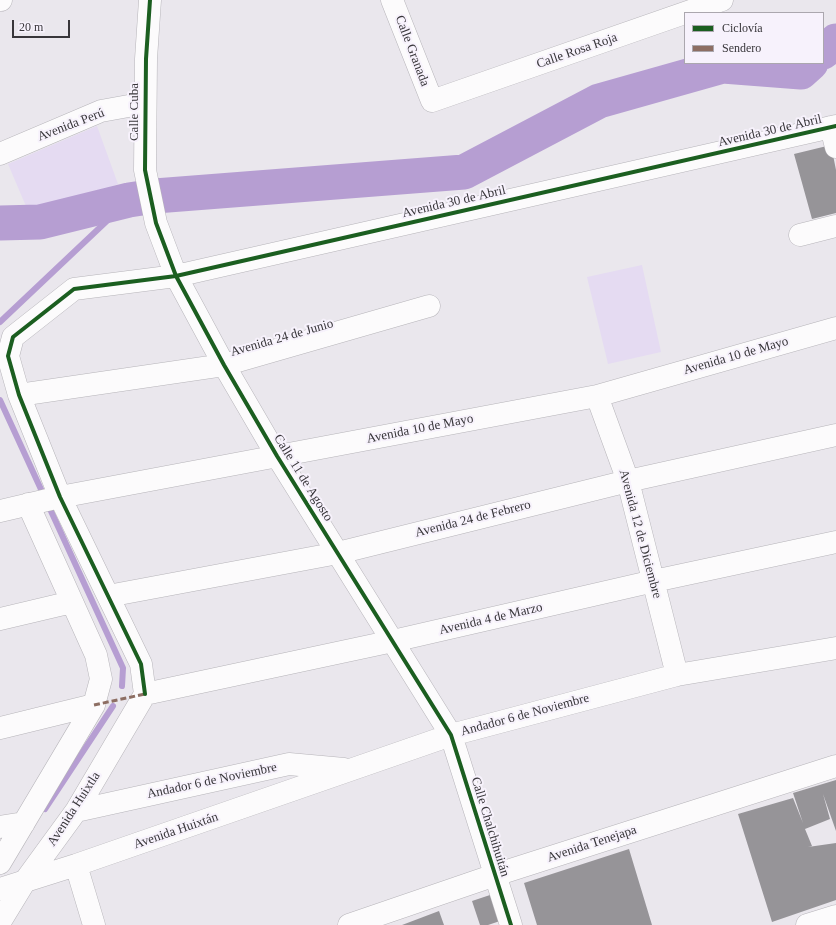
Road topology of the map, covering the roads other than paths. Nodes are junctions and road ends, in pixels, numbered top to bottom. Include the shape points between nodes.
1 (150, 0) edge
2 (392, 0) edge
3 (722, 0) edge
4 (688, 12) edge
5 (684, 13) edge
6 (432, 101) joint
7 (145, 104) junction
8 (834, 133) edge
9 (0, 154) edge
10 (156, 223) joint
11 (836, 226) edge
12 (800, 235) dead end
13 (176, 276) junction
14 (429, 306) dead end
15 (836, 328) edge
16 (224, 365) junction
17 (19, 396) junction
18 (597, 396) junction
19 (836, 435) edge
20 (277, 456) junction
21 (628, 481) junction
22 (44, 501) junction
23 (0, 511) edge
24 (836, 542) edge
25 (338, 553) junction
26 (654, 581) junction
27 (108, 596) junction
28 (72, 602) junction
29 (0, 619) edge
30 (393, 641) junction
31 (836, 648) edge
32 (677, 675) junction
33 (145, 694) junction
34 (94, 705) junction
35 (0, 728) edge
36 (451, 735) junction
37 (836, 766) edge
38 (351, 770) junction
39 (76, 811) junction
40 (24, 822) junction
41 (0, 827) edge
42 (0, 863) edge
43 (76, 865) junction
44 (495, 875) junction
45 (25, 881) junction
46 (0, 889) edge
47 (836, 916) edge
48 (0, 922) edge
49 (94, 925) edge
50 (350, 925) edge
51 (511, 925) edge
52 (807, 925) edge

1 - 7 street, Calle Cuba
2 - 6 street, Calle Granada
3 - 4 street, Calle Rosa Roja
5 - 6 street, Calle Rosa Roja
7 - 9 street, Avenida Perú via 102,112
7 - 10 street, Calle Cuba via 145,170
8 - 13 street, Avenida 30 de Abril
10 - 13 street, Calle 11 de Agosto
11 - 12 street
13 - 16 street, Calle 11 de Agosto
13 - 17 street, Avenida 30 de Abril via 74,289 14,337 8,356
14 - 16 street, Avenida 24 de Junio
15 - 18 street, Avenida 10 de Mayo
16 - 17 street, Avenida 24 de Junio
16 - 20 street, Calle 11 de Agosto
17 - 22 street
18 - 20 street, Avenida 10 de Mayo
18 - 21 street, Avenida 12 de Diciembre
19 - 21 street, Avenida 24 de Febrero
20 - 22 street, Avenida 10 de Mayo
20 - 25 street, Calle 11 de Agosto
21 - 25 street, Avenida 24 de Febrero
21 - 26 street, Avenida 12 de Diciembre
22 - 23 street, Avenida 10 de Mayo
22 - 27 street
22 - 28 street
24 - 26 street, Avenida 4 de Marzo
25 - 27 street, Avenida 24 de Febrero
25 - 30 street, Calle 11 de Agosto
26 - 30 street, Avenida 4 de Marzo
26 - 32 street, Avenida 12 de Diciembre
27 - 33 street via 141,664
28 - 29 street
28 - 34 street via 96,655 101,679
30 - 33 street, Avenida 4 de Marzo
30 - 36 street, Calle 11 de Agosto
31 - 32 street, Andador 6 de Noviembre
32 - 36 street, Andador 6 de Noviembre
33 - 39 street, Avenida Huixtla
34 - 35 street
34 - 40 street
36 - 38 street, Andador 6 de Noviembre
36 - 44 street, Calle Chalchihuitán
37 - 44 street, Avenida Tenejapa
38 - 39 street, Andador 6 de Noviembre via 289,764
38 - 43 street, Avenida Huixtán
39 - 45 street, Avenida Huixtla
40 - 41 street
40 - 42 street
43 - 45 street, Avenida Huixtán
43 - 49 street
44 - 50 street, Avenida Tenejapa
44 - 51 street, Calle Chalchihuitán
45 - 46 street, Avenida Huixtán
45 - 48 street, Avenida Huixtla
47 - 52 street

